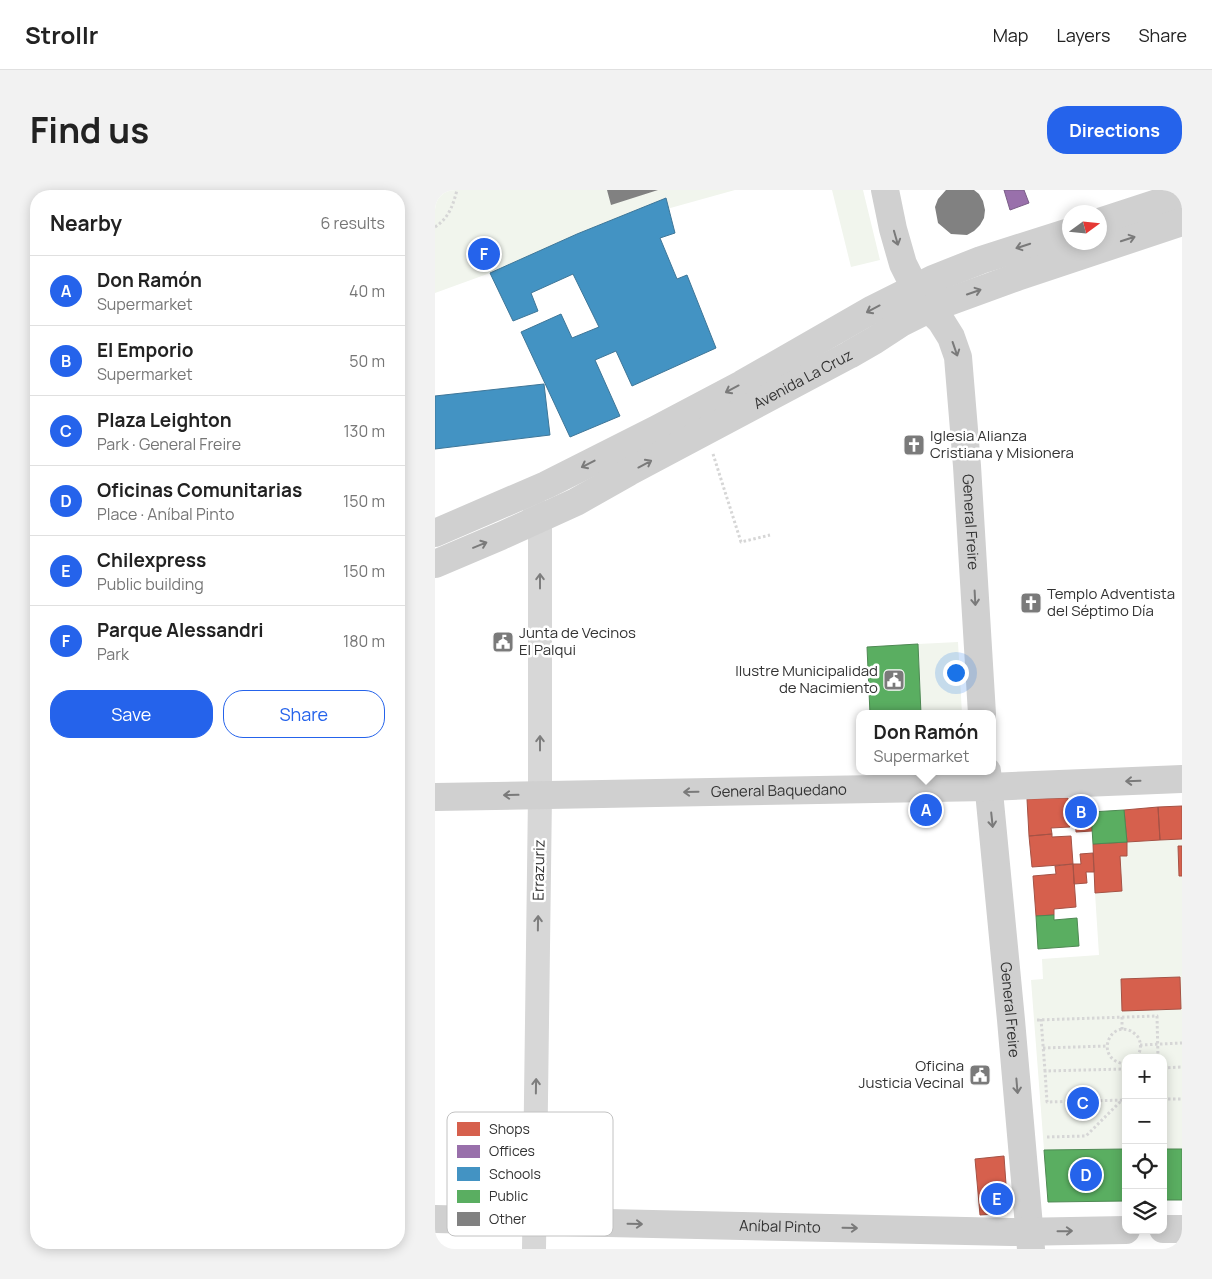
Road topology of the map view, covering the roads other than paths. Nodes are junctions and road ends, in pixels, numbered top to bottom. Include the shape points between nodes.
1 (885, 190) edge
2 (1182, 195) edge
3 (1107, 219) edge
4 (1182, 222) edge
5 (1062, 234) edge
6 (921, 298) junction
7 (528, 493) junction
8 (540, 518) junction
9 (435, 533) edge
10 (435, 564) edge
11 (982, 710) edge
12 (988, 779) edge
13 (1182, 779) edge
14 (540, 795) junction
15 (435, 797) edge
16 (536, 1112) edge
17 (613, 1225) edge
18 (1182, 1229) edge
19 (1122, 1230) edge
20 (1167, 1230) edge
21 (534, 1236) edge
22 (1030, 1240) edge
23 (534, 1249) edge

1 -> 6 main road, General Freire via 903,264
2 - 3 main road
6 -> 4 main road, Avenida La Cruz via 1017,277
5 -> 6 main road, Avenida La Cruz via 981,260
6 -> 7 main road, Avenida La Cruz via 873,309 666,425
8 -> 6 main road, Avenida La Cruz via 576,502 875,340 901,323
6 -> 11 main road, General Freire via 941,321 958,357
7 - 8 street, Errazuriz
7 - 9 main road, Avenida La Cruz
10 -> 8 main road, Avenida La Cruz
14 -> 8 street, Errazuriz
13 -> 12 main road, General Baquedano
12 -> 14 main road, General Baquedano
12 -> 22 main road, General Freire
14 -> 15 main road, General Baquedano
16 -> 14 street, Errazuriz
17 -> 22 main road, Aníbal Pinto
18 - 20 main road
22 -> 19 main road, Aníbal Pinto
21 - 23 street, Errazuriz

